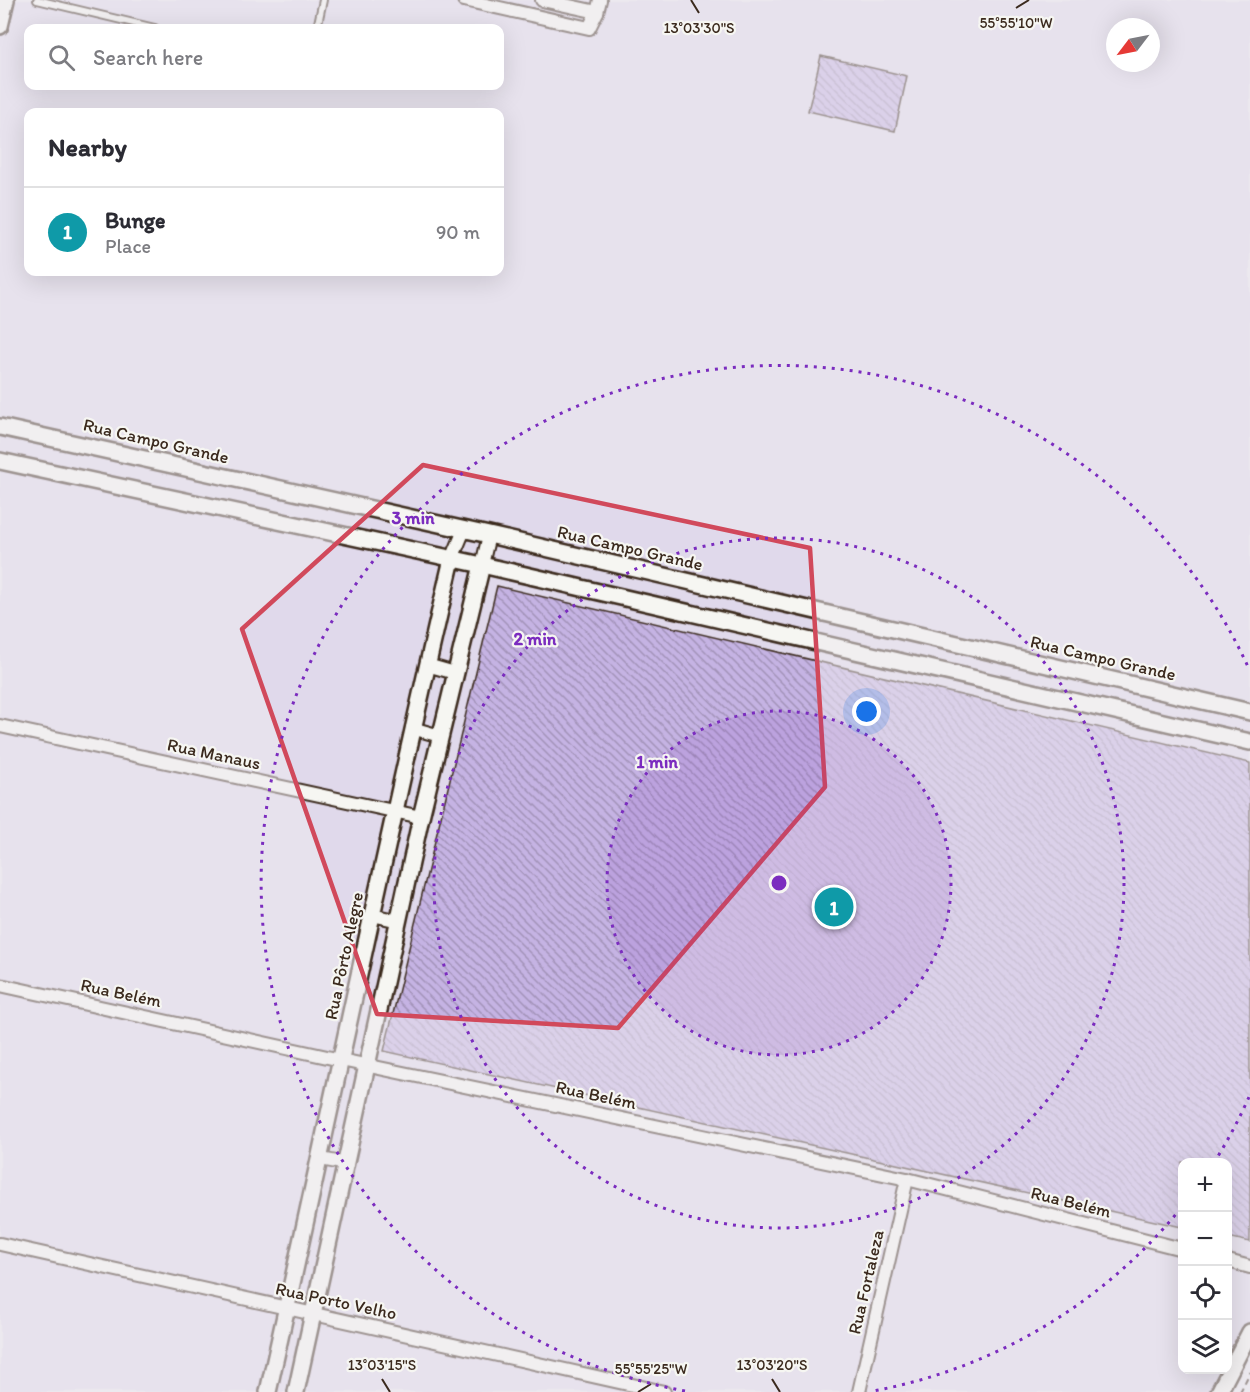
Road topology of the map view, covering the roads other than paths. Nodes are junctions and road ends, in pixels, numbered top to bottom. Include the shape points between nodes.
1 (6, 0) edge
2 (37, 0) edge
3 (323, 0) edge
4 (464, 0) edge
5 (542, 0) edge
6 (598, 6) edge
7 (138, 24) edge
8 (318, 24) edge
9 (0, 26) edge
10 (0, 427) edge
11 (0, 461) edge
12 (464, 530) junction
13 (489, 536) junction
14 (452, 559) junction
15 (482, 566) junction
16 (427, 665) junction
17 (455, 672) junction
18 (1250, 712) edge
19 (0, 726) edge
20 (412, 728) junction
21 (440, 736) junction
22 (1250, 742) edge
23 (394, 812) junction
24 (421, 817) junction
25 (372, 915) junction
26 (399, 921) junction
27 (0, 985) edge
28 (341, 1060) junction
29 (368, 1066) junction
30 (321, 1159) junction
31 (347, 1164) junction
32 (907, 1179) junction
33 (0, 1244) edge
34 (1178, 1249) edge
35 (1232, 1262) edge
36 (1250, 1267) edge
37 (286, 1309) junction
38 (314, 1314) junction
39 (1250, 1332) edge
40 (268, 1392) edge
41 (296, 1392) edge
42 (664, 1392) edge
43 (859, 1392) edge
44 (1219, 1392) edge

1 - 9 street
2 - 7 lane
3 - 8 lane
4 - 6 street via 589,28
5 - 6 street
10 - 12 street, Rua Campo Grande
11 - 14 street
12 - 13 street, Rua Campo Grande
12 - 14 street, Rua Pôrto Alegre
13 - 15 street
13 - 18 street, Rua Campo Grande
14 - 15 street
14 - 16 street, Rua Pôrto Alegre
15 - 17 street
15 - 22 street
16 - 17 street
16 - 20 street, Rua Pôrto Alegre
17 - 21 street
19 - 23 street, Rua Manaus
20 - 21 street
20 - 23 street, Rua Pôrto Alegre
21 - 24 street
23 - 24 street, Rua Manaus
23 - 25 street, Rua Pôrto Alegre
24 - 26 street
25 - 26 street
25 - 28 street, Rua Pôrto Alegre
26 - 29 street
27 - 28 street, Rua Belém
28 - 29 street, Rua Belém
28 - 30 street, Rua Pôrto Alegre
29 - 31 street
29 - 32 street, Rua Belém
30 - 31 street
30 - 37 street, Rua Pôrto Alegre
31 - 38 street
32 - 34 street, Rua Belém
32 - 43 street, Rua Fortaleza
33 - 37 street, Rua Porto Velho
35 - 36 street
37 - 38 street, Rua Porto Velho
37 - 40 street, Rua Pôrto Alegre
38 - 41 street
38 - 42 street, Rua Porto Velho
39 - 44 street

